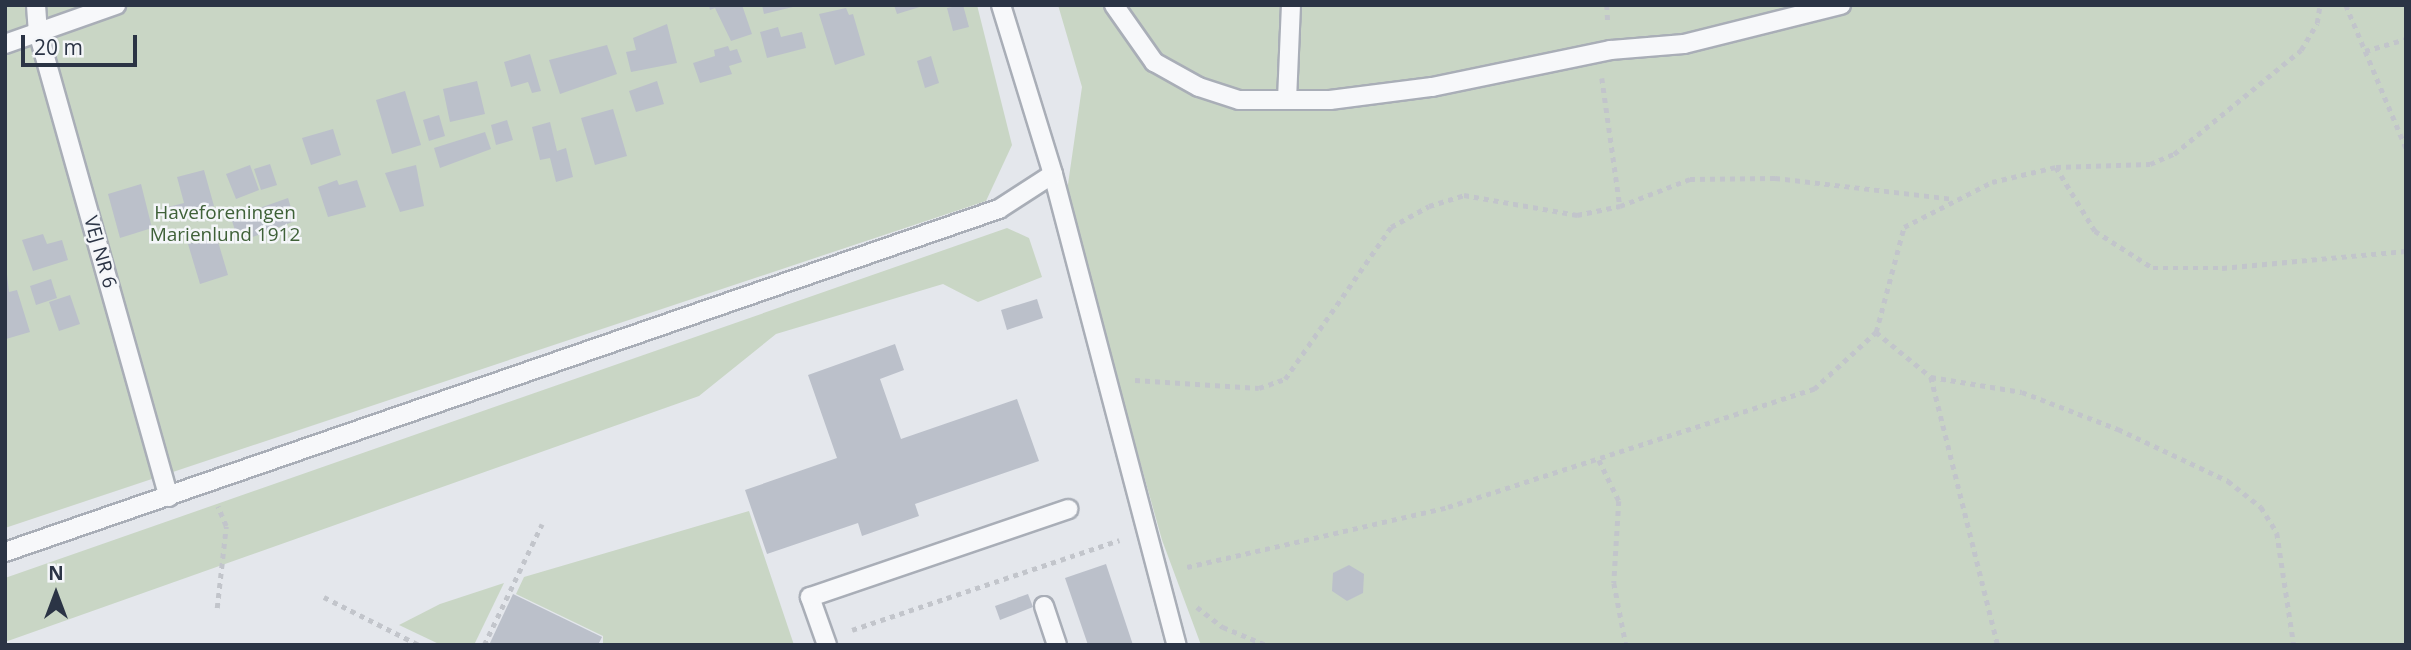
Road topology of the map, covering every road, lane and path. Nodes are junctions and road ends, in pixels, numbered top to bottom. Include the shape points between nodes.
1 (36, 5) edge
2 (116, 5) edge
3 (1001, 5) edge
4 (1114, 5) edge
5 (1291, 5) edge
6 (1841, 5) edge
7 (2320, 5) edge
8 (2346, 5) edge
9 (38, 32) junction
10 (2406, 38) edge
11 (5, 44) edge
12 (2365, 51) junction
13 (1598, 52) junction
14 (1287, 100) junction
15 (2406, 148) edge
16 (2056, 167) junction
17 (1053, 174) junction
18 (1954, 199) junction
19 (1620, 205) junction
20 (2406, 251) edge
21 (1876, 332) junction
22 (1931, 377) junction
23 (1106, 378) junction
24 (1599, 460) junction
25 (208, 483) junction
26 (169, 497) junction
27 (1068, 509) dead end
28 (542, 524) dead end
29 (1147, 531) junction
30 (5, 552) edge
31 (1158, 576) junction
32 (324, 597) dead end
33 (1044, 606) dead end
34 (217, 608) dead end
35 (826, 642) edge
36 (419, 645) edge
37 (484, 645) edge
38 (1057, 645) edge
39 (1177, 645) edge
40 (1266, 645) edge
41 (1626, 645) edge
42 (1998, 645) edge
43 (2294, 645) edge

1 - 9 lane, VEJ NR 6
2 - 9 lane
3 - 17 lane
4 - 14 lane via 1153,62 1199,87 1239,100
5 - 14 lane
6 - 13 lane via 1684,44
7 - 16 path via 2317,23 2301,50 2175,155 2150,163
8 - 12 path
9 - 11 lane
9 - 26 lane, VEJ NR 6
10 - 12 path
12 - 15 path
13 - 14 lane via 1432,87 1330,100
13 - 19 path
16 - 18 path via 1992,182
16 - 20 path via 2095,231 2153,268 2222,268
17 - 23 lane
17 - 25 lane via 999,209
18 - 19 path via 1775,178 1690,179
18 - 21 path via 1905,228
19 - 23 path via 1577,215 1464,195 1429,205 1391,228 1285,379 1259,388
21 - 22 path
21 - 24 path via 1814,389
22 - 42 path
22 - 43 path via 2022,391 2118,429 2228,481 2261,506 2277,533
23 - 29 lane
24 - 31 path via 1448,507
24 - 41 path via 1619,501 1614,583
25 - 26 lane
25 - 34 path via 226,526
26 - 30 lane
27 - 35 lane via 810,597
28 - 37 path
29 - 31 lane
29 - 35 path
31 - 39 lane
31 - 40 path via 1223,627
32 - 36 path
33 - 38 lane

